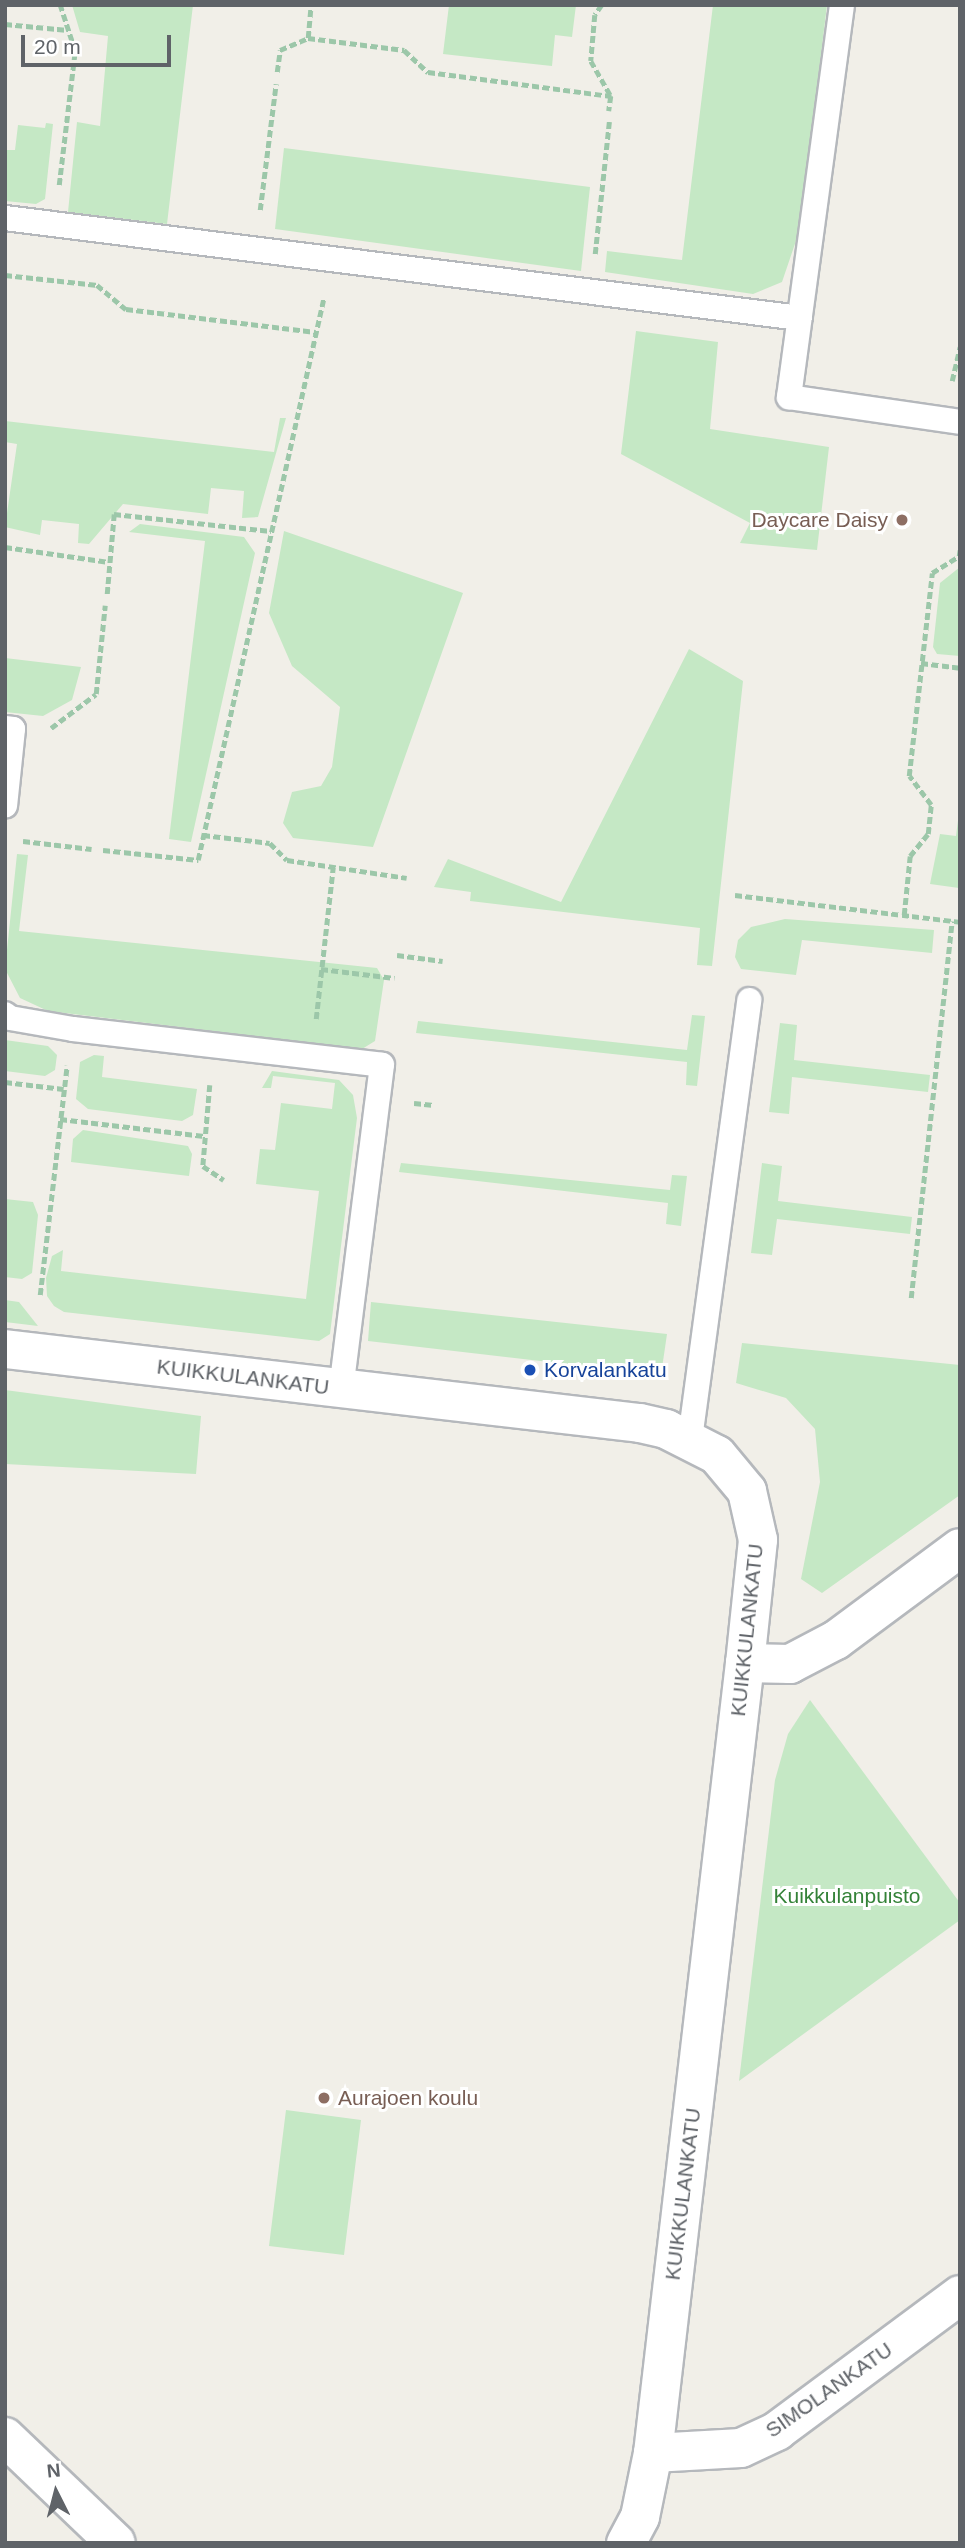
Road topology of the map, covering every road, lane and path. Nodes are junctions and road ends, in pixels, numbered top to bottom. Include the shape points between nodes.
1 (60, 5) edge
2 (311, 5) edge
3 (602, 5) edge
4 (842, 5) edge
5 (5, 24) edge
6 (68, 30) junction
7 (308, 38) junction
8 (277, 72) dead end
9 (276, 84) dead end
10 (611, 96) junction
11 (610, 111) dead end
12 (608, 122) dead end
13 (5, 218) edge
14 (54, 224) junction
15 (254, 250) junction
16 (332, 259) junction
17 (5, 275) edge
18 (592, 291) junction
19 (800, 318) junction
20 (316, 332) junction
21 (960, 422) edge
22 (271, 531) junction
23 (5, 547) edge
24 (960, 551) edge
25 (109, 562) junction
26 (107, 594) dead end
27 (105, 605) dead end
28 (921, 663) junction
29 (960, 668) edge
30 (9, 728) edge
31 (5, 806) edge
32 (203, 835) junction
33 (18, 840) dead end
34 (92, 849) dead end
35 (103, 850) dead end
36 (333, 867) junction
37 (407, 878) dead end
38 (734, 895) dead end
39 (904, 915) junction
40 (952, 921) junction
41 (960, 922) edge
42 (397, 955) dead end
43 (443, 961) dead end
44 (321, 969) junction
45 (394, 978) dead end
46 (749, 1000) dead end
47 (5, 1014) edge
48 (73, 1029) junction
49 (214, 1046) junction
50 (312, 1057) junction
51 (5, 1082) edge
52 (64, 1089) junction
53 (60, 1119) junction
54 (204, 1136) junction
55 (224, 1180) dead end
56 (40, 1295) dead end
57 (911, 1298) dead end
58 (5, 1349) edge
59 (341, 1388) junction
60 (690, 1438) junction
61 (960, 1548) edge
62 (745, 1663) junction
63 (960, 2295) edge
64 (5, 2437) edge
65 (653, 2452) junction
66 (116, 2543) edge
67 (626, 2543) edge

1 - 6 path
2 - 7 path
3 - 10 path via 595,15 590,61
4 - 19 lane
5 - 6 path
6 - 14 path via 75,51
7 - 8 path via 280,50
7 - 10 path via 404,50 428,72
9 - 15 path
10 - 11 path
12 - 18 path
13 - 14 lane
14 - 15 lane
15 - 16 lane
16 - 18 lane
16 - 20 path
17 - 20 path via 97,285 126,309
18 - 19 lane
19 - 21 lane via 789,397
20 - 22 path
22 - 25 path via 114,514
22 - 32 path
23 - 25 path
24 - 28 path via 932,573
25 - 26 path
27 - 30 path via 96,694 45,732
28 - 29 path
28 - 39 path via 909,775 931,805 928,834 910,856
30 - 31 lane
32 - 35 path via 198,860
32 - 36 path via 270,843 287,860
33 - 34 path
36 - 37 path
36 - 44 path
38 - 39 path
39 - 40 path
40 - 41 path
40 - 57 path
42 - 43 path
44 - 45 path
44 - 50 path
46 - 60 lane
47 - 48 lane
48 - 49 lane
48 - 52 path
49 - 50 lane
49 - 54 path
50 - 59 lane via 382,1065
51 - 52 path
52 - 53 path
53 - 54 path
53 - 56 path
54 - 55 path via 203,1166
58 - 59 street, KUIKKULANKATU
59 - 60 street, KUIKKULANKATU via 640,1423
60 - 62 street, KUIKKULANKATU via 735,1472 753,1509 758,1540
61 - 62 street via 836,1640 790,1664
62 - 65 street, KUIKKULANKATU
63 - 65 street, SIMOLANKATU via 778,2431 741,2448
64 - 66 street
65 - 67 street via 640,2517

